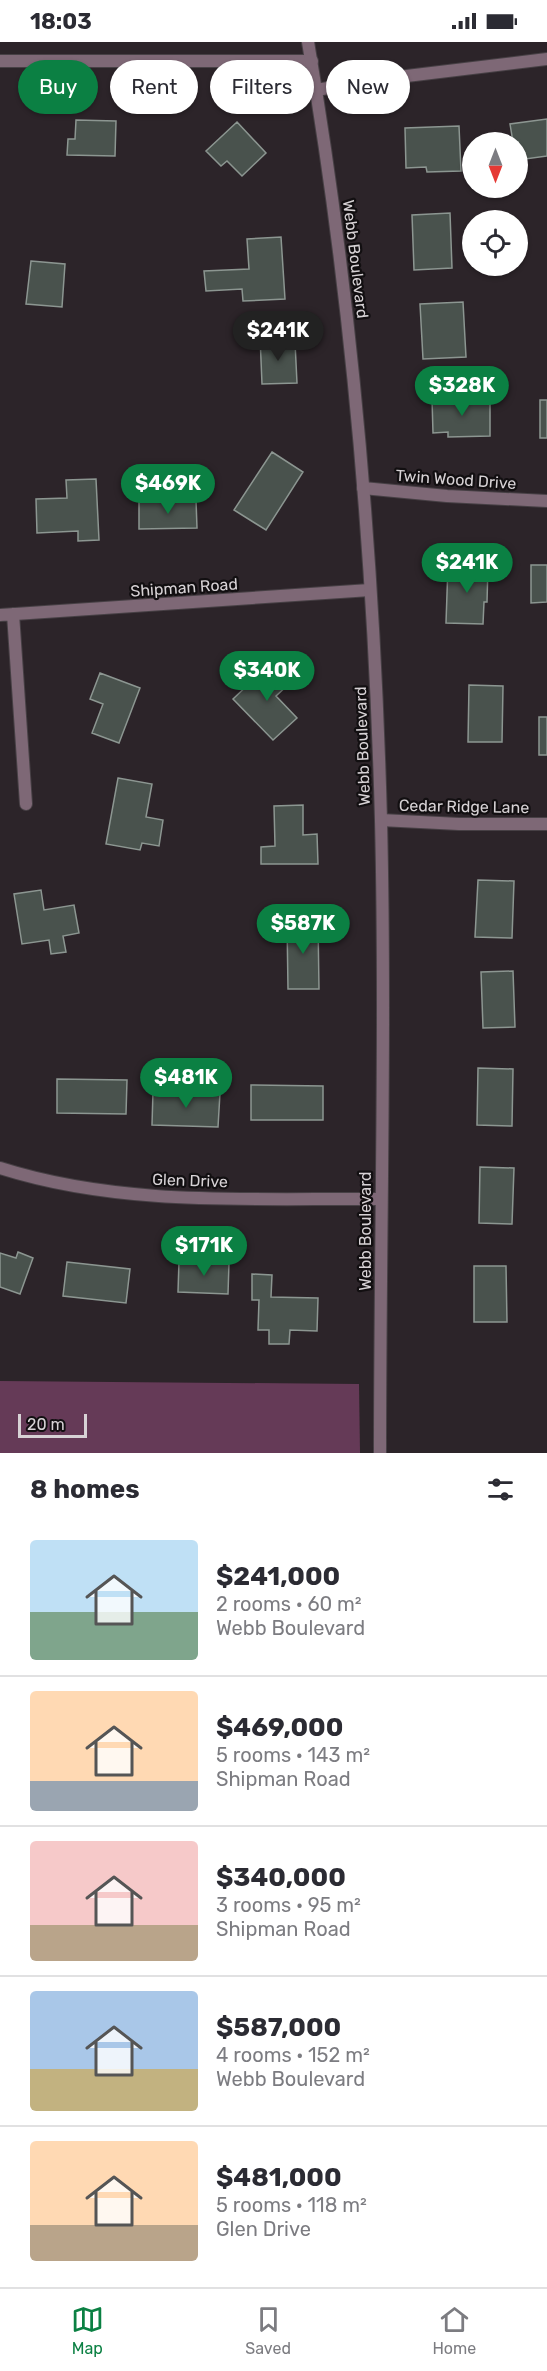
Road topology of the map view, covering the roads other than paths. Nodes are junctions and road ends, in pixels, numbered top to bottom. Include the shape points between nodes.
1 (309, 42) edge
2 (547, 59) edge
3 (312, 60) edge
4 (210, 61) edge
5 (0, 62) edge
6 (314, 76) edge
7 (316, 90) junction
8 (363, 488) junction
9 (547, 501) edge
10 (370, 590) junction
11 (6, 615) edge
12 (26, 804) dead end
13 (381, 820) junction
14 (547, 824) edge
15 (0, 1168) edge
16 (381, 1199) junction
17 (380, 1453) edge

1 - 3 street, Webb Boulevard
2 - 7 street
4 - 5 street
6 - 7 street, Webb Boulevard
7 - 8 street, Webb Boulevard via 347,314
8 - 9 street, Twin Wood Drive
8 - 10 street, Webb Boulevard
10 - 11 street, Shipman Road
10 - 13 street, Webb Boulevard
11 - 12 street
13 - 14 street, Cedar Ridge Lane
13 - 16 street, Webb Boulevard
15 - 16 street, Glen Drive via 116,1193
16 - 17 street, Webb Boulevard

